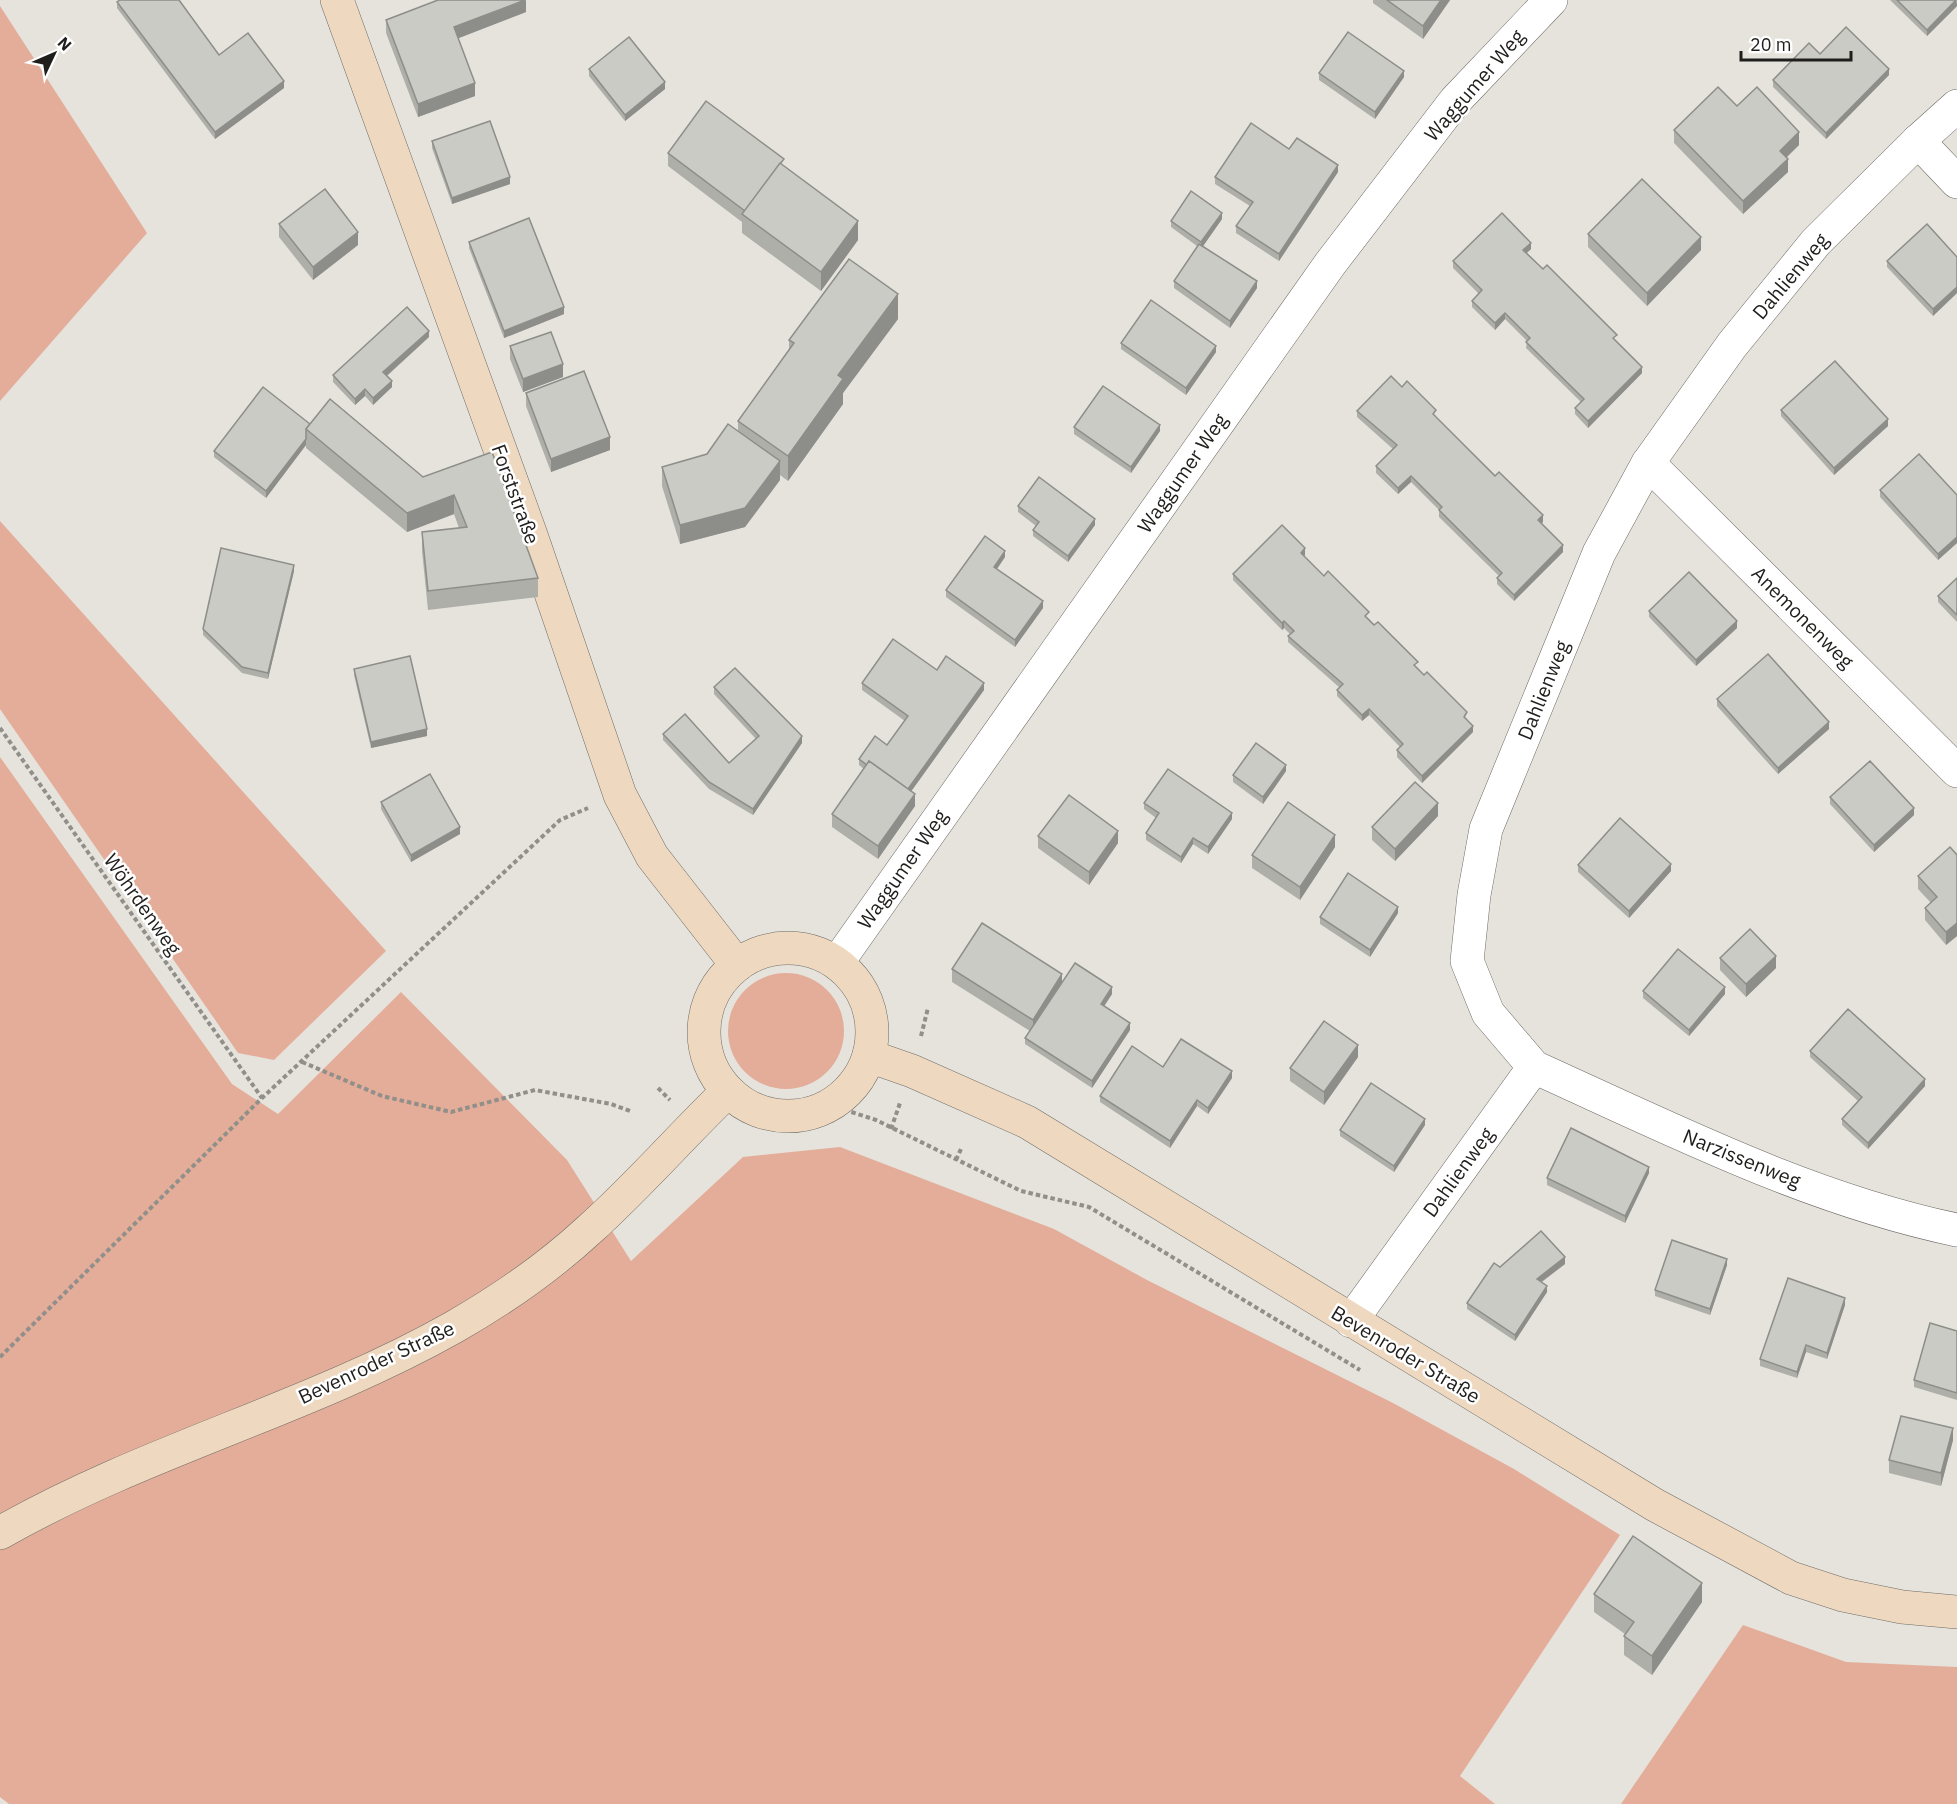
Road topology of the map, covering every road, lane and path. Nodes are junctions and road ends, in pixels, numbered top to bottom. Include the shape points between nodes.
1 (336, 0) edge
2 (1551, 0) edge
3 (1957, 106) edge
4 (1918, 141) junction
5 (1957, 182) edge
6 (1648, 463) junction
7 (0, 728) edge
8 (1957, 771) edge
9 (620, 795) junction
10 (837, 963) junction
11 (737, 965) junction
12 (928, 1008) dead end
13 (920, 1041) dead end
14 (869, 1056) junction
15 (302, 1062) junction
16 (1534, 1067) junction
17 (728, 1092) junction
18 (262, 1098) junction
19 (830, 1105) junction
20 (898, 1107) dead end
21 (630, 1111) dead end
22 (891, 1129) junction
23 (961, 1149) dead end
24 (956, 1160) junction
25 (1957, 1230) edge
26 (1180, 1263) dead end
27 (1351, 1321) junction
28 (0, 1357) edge
29 (0, 1533) edge
30 (1957, 1612) edge

1 - 9 main road, Forststraße via 531,535
2 - 10 street, Waggumer Weg via 1455,101 1330,264
3 - 4 street, Dahlienweg
4 - 5 street
4 - 6 street, Dahlienweg via 1816,242 1732,345
6 - 8 street, Anemonenweg
6 - 16 street, Dahlienweg via 1599,553 1486,829 1473,895 1467,961 1488,1013
7 - 18 path, Wöhrdenweg
9 - 11 main road, Forststraße via 652,856
9 - 15 path via 560,820
10 - 11 main road via 818,953 786,948 755,954
10 - 14 main road via 855,982 867,1005 872,1030
11 - 17 main road via 713,993 704,1028 710,1064
12 - 13 path
14 - 19 main road via 860,1076
14 - 27 main road, Bevenroder Straße via 1027,1122
15 - 18 path
15 - 21 path via 382,1096 452,1112 535,1090
16 - 25 street, Narzissenweg via 1743,1162 1902,1219
16 - 27 street, Dahlienweg
17 - 19 main road via 769,1114 810,1113
17 - 29 main road, Bevenroder Straße via 591,1229 512,1291 454,1327 390,1360 100,1481
18 - 28 path
19 - 22 path
20 - 22 path
22 - 24 path
23 - 24 path
24 - 26 path via 1021,1191 1089,1207
27 - 30 main road, Bevenroder Straße via 1655,1505 1791,1578 1853,1597

